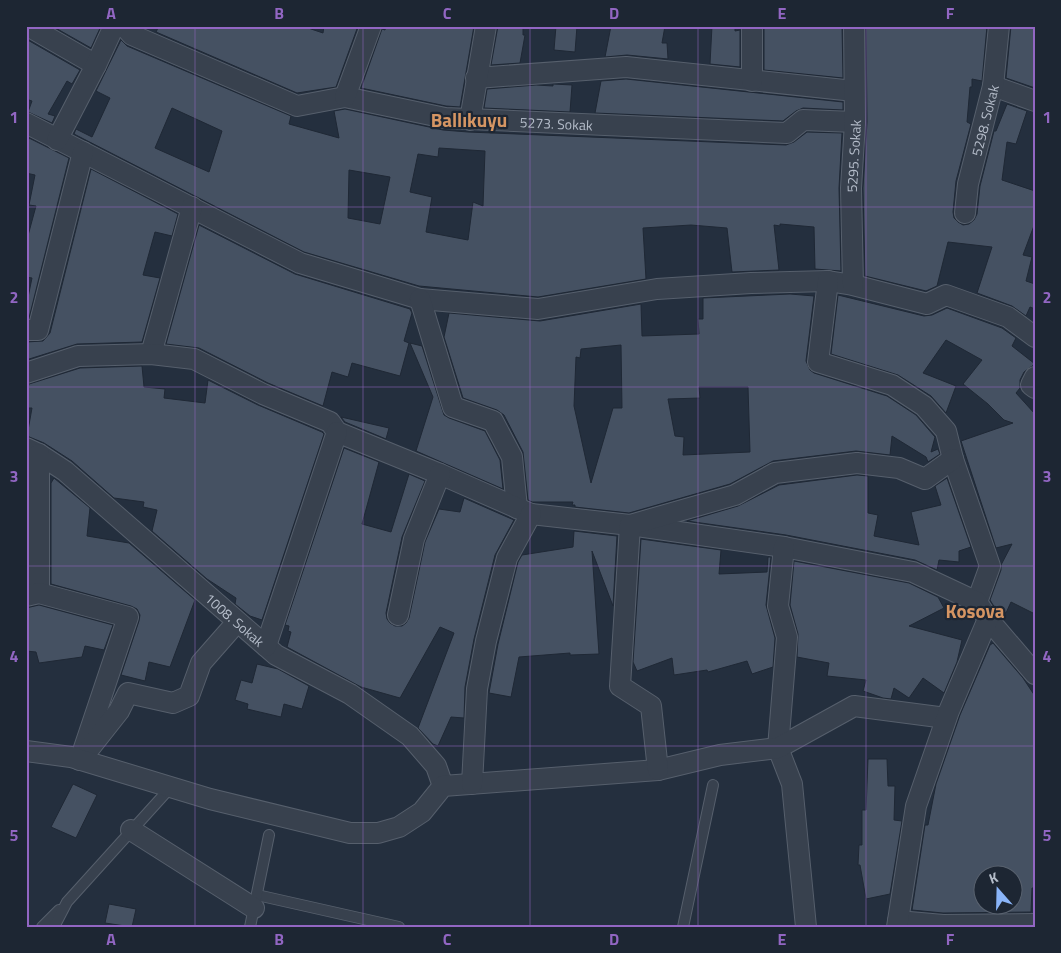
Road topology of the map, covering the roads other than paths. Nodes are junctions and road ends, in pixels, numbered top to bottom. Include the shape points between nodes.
1 (28, 26) edge
2 (114, 26) edge
3 (371, 26) edge
4 (486, 26) edge
5 (752, 26) edge
6 (854, 26) edge
7 (999, 26) edge
8 (131, 29) edge
9 (96, 65) junction
10 (476, 78) junction
11 (752, 81) junction
12 (993, 86) junction
13 (854, 91) junction
14 (345, 97) junction
15 (1035, 101) edge
16 (470, 120) junction
17 (855, 122) junction
18 (26, 123) edge
19 (57, 140) junction
20 (83, 152) junction
21 (192, 207) junction
22 (965, 213) dead end
23 (828, 281) junction
24 (853, 285) junction
25 (420, 299) junction
26 (26, 330) edge
27 (1035, 337) edge
28 (151, 354) junction
29 (26, 373) edge
30 (1035, 377) edge
31 (1035, 388) edge
32 (338, 432) junction
33 (33, 451) edge
34 (953, 460) junction
35 (440, 474) junction
36 (524, 511) junction
37 (630, 525) junction
38 (784, 547) junction
39 (33, 594) edge
40 (977, 602) junction
41 (398, 615) dead end
42 (988, 619) junction
43 (238, 622) junction
44 (266, 646) junction
45 (1035, 674) edge
46 (946, 718) junction
47 (778, 748) junction
48 (26, 751) edge
49 (80, 760) junction
50 (658, 770) junction
51 (472, 784) junction
52 (713, 785) dead end
53 (444, 786) junction
54 (171, 787) junction
55 (131, 830) junction
56 (269, 835) dead end
57 (67, 902) junction
58 (254, 910) edge
59 (897, 924) edge
60 (1035, 924) edge
61 (42, 927) edge
62 (54, 927) edge
63 (399, 927) edge
64 (683, 927) edge
65 (806, 927) edge

1 - 9 street
2 - 9 street
3 - 14 street
4 - 10 street
5 - 11 street
6 - 13 street, 5295. Sokak
7 - 12 street, 5298. Sokak
8 - 14 street, 5273. Sokak via 298,106
9 - 19 street
10 - 11 street via 626,67
10 - 16 street
11 - 13 street
12 - 15 street
12 - 22 street, 5298. Sokak via 968,184
13 - 17 street, 5295. Sokak
14 - 16 street, 5273. Sokak via 445,118
16 - 17 street, 5273. Sokak via 787,133 803,120
17 - 24 street, 5295. Sokak via 851,188
18 - 19 street
19 - 20 street
20 - 21 street
20 - 26 street via 38,330
21 - 25 street via 300,263
21 - 28 street
23 - 24 street
23 - 25 street via 751,282 657,289 538,309
23 - 34 street via 818,362 892,385 924,406 946,431
24 - 27 street via 927,304 946,294 1008,317
25 - 36 street via 452,407 493,421 512,457
28 - 29 street via 78,356
28 - 32 street via 194,359 330,422
30 - 31 street via 1031,384
32 - 35 street
32 - 44 street
33 - 39 street
33 - 43 street, 1008. Sokak via 65,471
34 - 37 street via 925,479 899,468 857,463 775,473 736,495
34 - 40 street via 990,566
35 - 36 street
35 - 41 street via 414,539
36 - 37 street
36 - 51 street via 507,558 486,641 477,689
37 - 38 street
37 - 50 street via 620,686 651,706
38 - 40 street via 913,572
38 - 47 street via 778,606 787,637
39 - 49 street via 128,617
40 - 42 street
42 - 45 street
42 - 46 street
43 - 44 street, 1008. Sokak
43 - 49 street via 202,663 189,696 173,703 128,693 119,711
44 - 53 street, 1008. Sokak via 350,694 410,736 436,766
46 - 47 street via 854,706
46 - 59 street via 916,806
47 - 50 street via 720,755
47 - 65 street via 792,784
48 - 49 street
49 - 54 street
50 - 51 street
51 - 53 street
52 - 64 lane
53 - 54 street via 422,812 399,827 378,833 350,833
54 - 55 lane
55 - 57 lane
55 - 58 street
56 - 58 lane
57 - 61 lane
57 - 62 lane
58 - 63 lane
59 - 60 street

